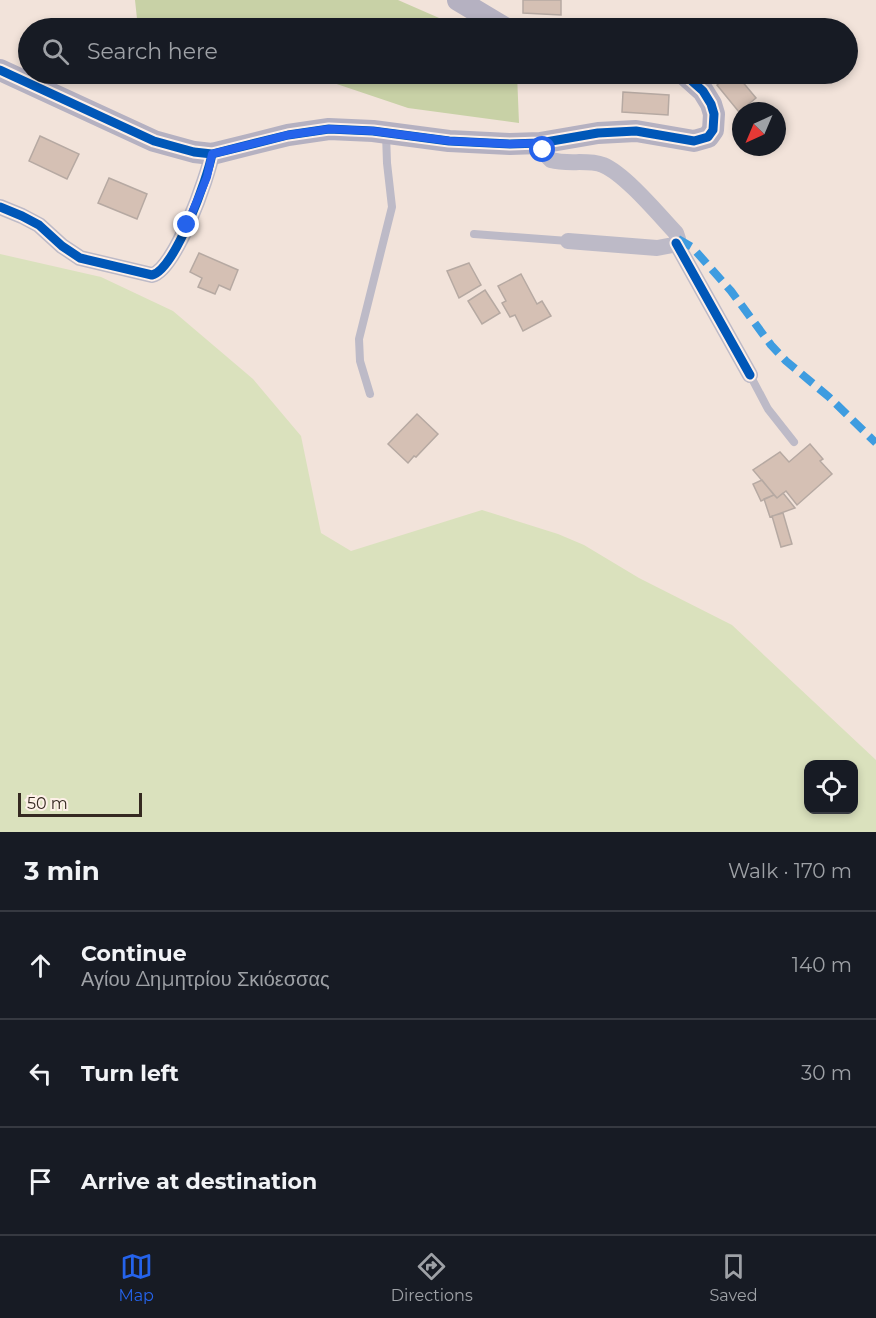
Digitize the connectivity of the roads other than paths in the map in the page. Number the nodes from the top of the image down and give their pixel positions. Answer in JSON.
{"nodes":[{"id":1,"x":458,"y":0,"type":"edge"},
{"id":2,"x":488,"y":18,"type":"edge"},
{"id":3,"x":0,"y":70,"type":"edge"},
{"id":4,"x":18,"y":78,"type":"edge"},
{"id":5,"x":30,"y":84,"type":"edge"},
{"id":6,"x":696,"y":84,"type":"edge"},
{"id":7,"x":386,"y":132,"type":"junction"},
{"id":8,"x":540,"y":143,"type":"junction"},
{"id":9,"x":212,"y":154,"type":"junction"},
{"id":10,"x":0,"y":207,"type":"edge"},
{"id":11,"x":474,"y":234,"type":"dead end"},
{"id":12,"x":568,"y":241,"type":"joint"},
{"id":13,"x":676,"y":243,"type":"junction"},
{"id":14,"x":750,"y":375,"type":"joint"},
{"id":15,"x":370,"y":394,"type":"dead end"},
{"id":16,"x":794,"y":442,"type":"dead end"}],
"edges":[{"from":1,"to":2,"type":"street"},
{"from":3,"to":4,"type":"street"},
{"from":5,"to":9,"type":"street"},
{"from":6,"to":8,"type":"street"},
{"from":7,"to":8,"type":"street"},
{"from":7,"to":9,"type":"street"},
{"from":7,"to":15,"type":"lane"},
{"from":8,"to":13,"type":"street"},
{"from":9,"to":10,"type":"street"},
{"from":11,"to":12,"type":"lane"},
{"from":12,"to":13,"type":"street"},
{"from":13,"to":14,"type":"street"},
{"from":14,"to":16,"type":"lane"}]}
